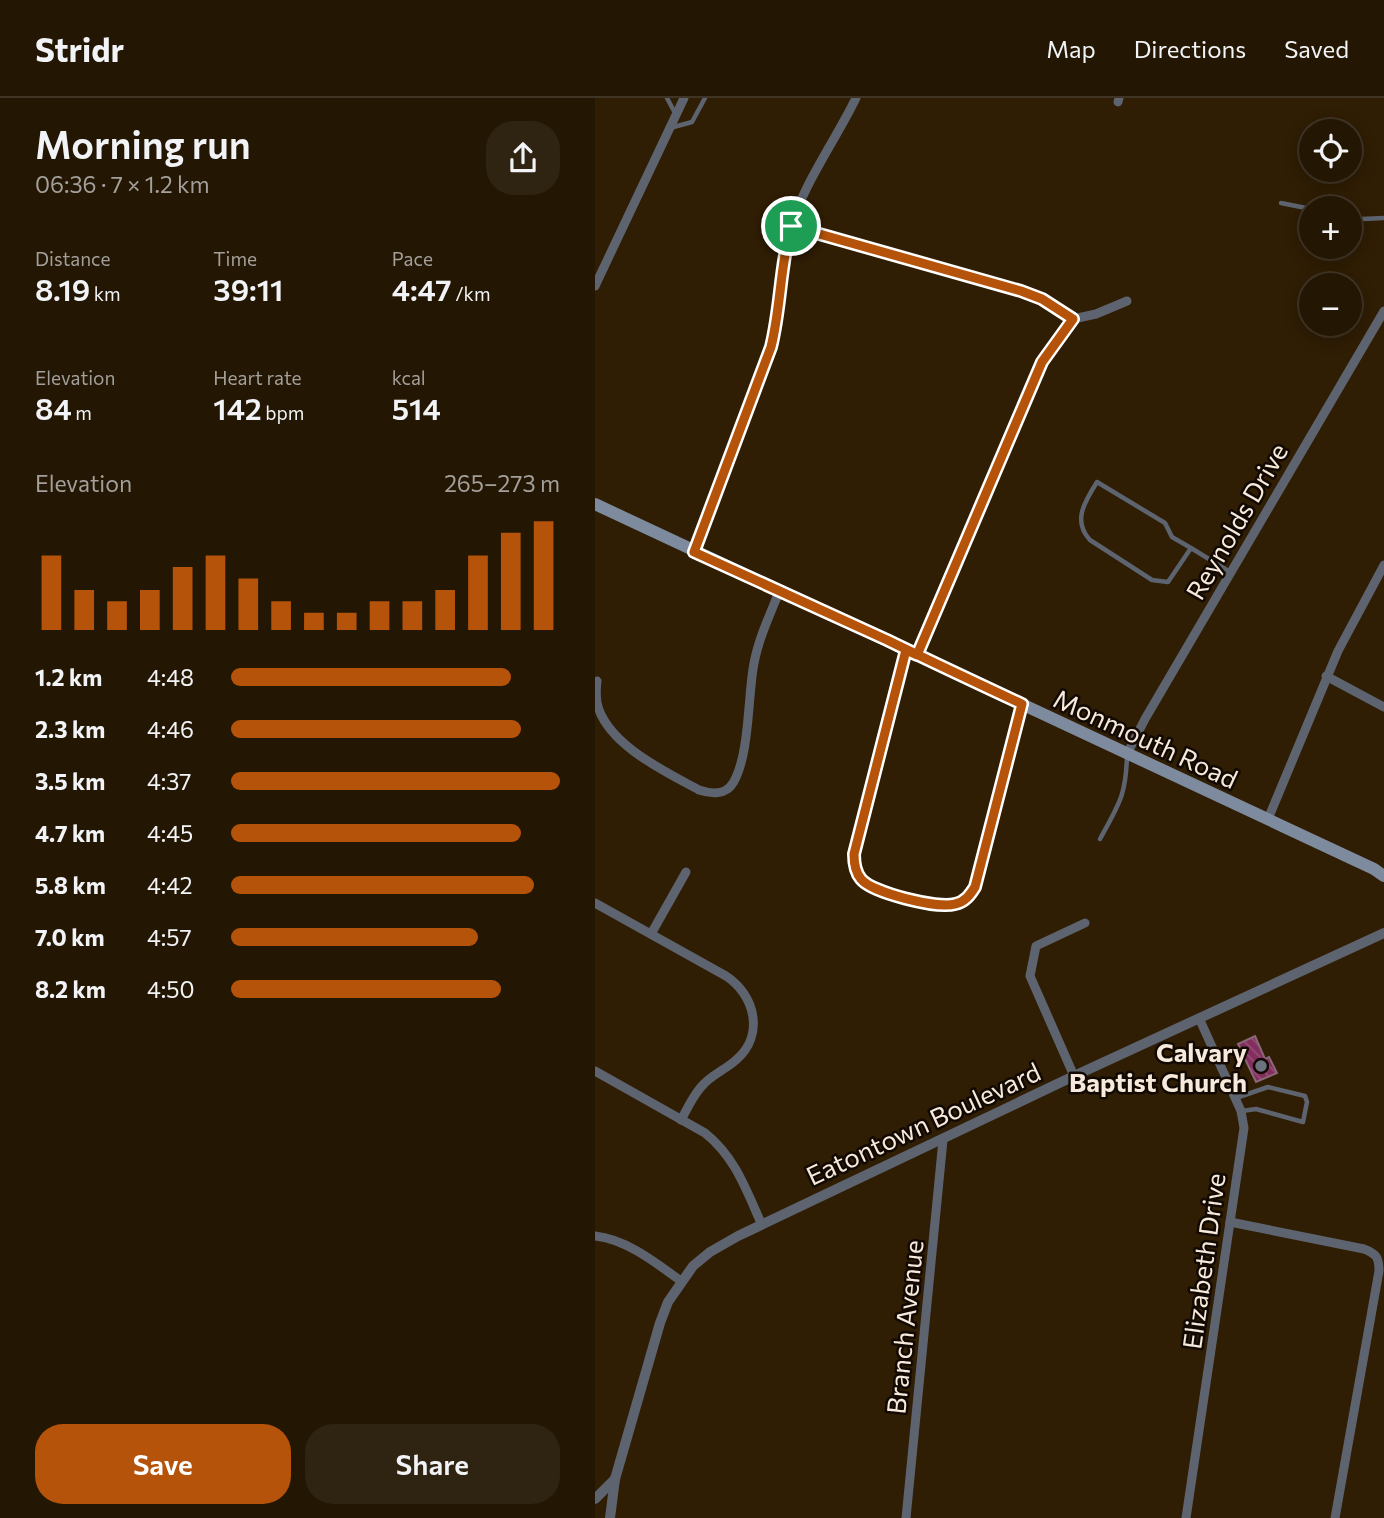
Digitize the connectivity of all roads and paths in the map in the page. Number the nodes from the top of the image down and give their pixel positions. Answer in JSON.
{"nodes":[{"id":1,"x":667,"y":98,"type":"edge"},
{"id":2,"x":684,"y":98,"type":"edge"},
{"id":3,"x":705,"y":98,"type":"edge"},
{"id":4,"x":856,"y":98,"type":"edge"},
{"id":5,"x":676,"y":115,"type":"junction"},
{"id":6,"x":670,"y":128,"type":"junction"},
{"id":7,"x":1281,"y":203,"type":"dead end"},
{"id":8,"x":1299,"y":207,"type":"edge"},
{"id":9,"x":1384,"y":218,"type":"edge"},
{"id":10,"x":1362,"y":219,"type":"edge"},
{"id":11,"x":791,"y":226,"type":"junction"},
{"id":12,"x":595,"y":286,"type":"edge"},
{"id":13,"x":1127,"y":300,"type":"dead end"},
{"id":14,"x":1384,"y":310,"type":"edge"},
{"id":15,"x":1073,"y":319,"type":"junction"},
{"id":16,"x":595,"y":504,"type":"edge"},
{"id":17,"x":1191,"y":548,"type":"junction"},
{"id":18,"x":694,"y":552,"type":"junction"},
{"id":19,"x":1384,"y":565,"type":"edge"},
{"id":20,"x":1231,"y":572,"type":"junction"},
{"id":21,"x":779,"y":592,"type":"junction"},
{"id":22,"x":912,"y":652,"type":"junction"},
{"id":23,"x":1326,"y":676,"type":"junction"},
{"id":24,"x":597,"y":681,"type":"edge"},
{"id":25,"x":1022,"y":704,"type":"junction"},
{"id":26,"x":1384,"y":706,"type":"edge"},
{"id":27,"x":1127,"y":754,"type":"junction"},
{"id":28,"x":1268,"y":819,"type":"junction"},
{"id":29,"x":1100,"y":839,"type":"dead end"},
{"id":30,"x":686,"y":872,"type":"dead end"},
{"id":31,"x":1381,"y":872,"type":"edge"},
{"id":32,"x":595,"y":903,"type":"edge"},
{"id":33,"x":1085,"y":923,"type":"dead end"},
{"id":34,"x":1384,"y":933,"type":"edge"},
{"id":35,"x":651,"y":934,"type":"junction"},
{"id":36,"x":1199,"y":1018,"type":"junction"},
{"id":37,"x":595,"y":1071,"type":"edge"},
{"id":38,"x":1074,"y":1076,"type":"junction"},
{"id":39,"x":1236,"y":1098,"type":"junction"},
{"id":40,"x":1241,"y":1111,"type":"junction"},
{"id":41,"x":681,"y":1120,"type":"junction"},
{"id":42,"x":943,"y":1140,"type":"junction"},
{"id":43,"x":1230,"y":1222,"type":"junction"},
{"id":44,"x":762,"y":1224,"type":"junction"},
{"id":45,"x":595,"y":1236,"type":"edge"},
{"id":46,"x":681,"y":1281,"type":"junction"},
{"id":47,"x":615,"y":1479,"type":"junction"},
{"id":48,"x":595,"y":1499,"type":"edge"},
{"id":49,"x":610,"y":1518,"type":"edge"},
{"id":50,"x":906,"y":1518,"type":"edge"},
{"id":51,"x":1186,"y":1518,"type":"edge"},
{"id":52,"x":1335,"y":1518,"type":"edge"}],
"edges":[{"from":1,"to":5,"type":"lane"},
{"from":2,"to":5,"type":"street"},
{"from":3,"to":6,"type":"lane"},
{"from":4,"to":11,"type":"street"},
{"from":5,"to":6,"type":"street"},
{"from":6,"to":12,"type":"street"},
{"from":7,"to":8,"type":"lane"},
{"from":9,"to":10,"type":"lane"},
{"from":11,"to":15,"type":"street"},
{"from":11,"to":18,"type":"street"},
{"from":13,"to":15,"type":"street"},
{"from":14,"to":20,"type":"street","name":"Reynolds Drive"},
{"from":15,"to":22,"type":"street"},
{"from":16,"to":18,"type":"main road","name":"Monmouth Road"},
{"from":17,"to":17,"type":"lane"},
{"from":17,"to":20,"type":"lane"},
{"from":18,"to":21,"type":"main road","name":"Monmouth Road"},
{"from":19,"to":23,"type":"street"},
{"from":20,"to":27,"type":"street","name":"Reynolds Drive"},
{"from":21,"to":22,"type":"main road","name":"Monmouth Road"},
{"from":21,"to":24,"type":"street"},
{"from":22,"to":25,"type":"main road","name":"Monmouth Road"},
{"from":22,"to":25,"type":"street"},
{"from":23,"to":26,"type":"street"},
{"from":23,"to":28,"type":"street"},
{"from":25,"to":27,"type":"main road","name":"Monmouth Road"},
{"from":27,"to":28,"type":"main road","name":"Monmouth Road"},
{"from":27,"to":29,"type":"lane"},
{"from":28,"to":31,"type":"main road","name":"Monmouth Road"},
{"from":30,"to":35,"type":"street"},
{"from":32,"to":35,"type":"street"},
{"from":33,"to":38,"type":"street"},
{"from":34,"to":36,"type":"street","name":"Eatontown Boulevard"},
{"from":35,"to":41,"type":"street"},
{"from":36,"to":38,"type":"street","name":"Eatontown Boulevard"},
{"from":36,"to":39,"type":"street","name":"Elizabeth Drive"},
{"from":37,"to":41,"type":"street"},
{"from":38,"to":42,"type":"street","name":"Eatontown Boulevard"},
{"from":39,"to":40,"type":"street","name":"Elizabeth Drive"},
{"from":39,"to":40,"type":"lane"},
{"from":40,"to":43,"type":"street","name":"Elizabeth Drive"},
{"from":41,"to":44,"type":"street"},
{"from":42,"to":44,"type":"street","name":"Eatontown Boulevard"},
{"from":42,"to":50,"type":"street","name":"Branch Avenue"},
{"from":43,"to":51,"type":"street","name":"Elizabeth Drive"},
{"from":43,"to":52,"type":"street"},
{"from":44,"to":46,"type":"street","name":"Eatontown Boulevard"},
{"from":45,"to":46,"type":"street"},
{"from":46,"to":47,"type":"street","name":"Eatontown Boulevard"},
{"from":47,"to":48,"type":"street"},
{"from":47,"to":49,"type":"street","name":"Eatontown Boulevard"}]}
